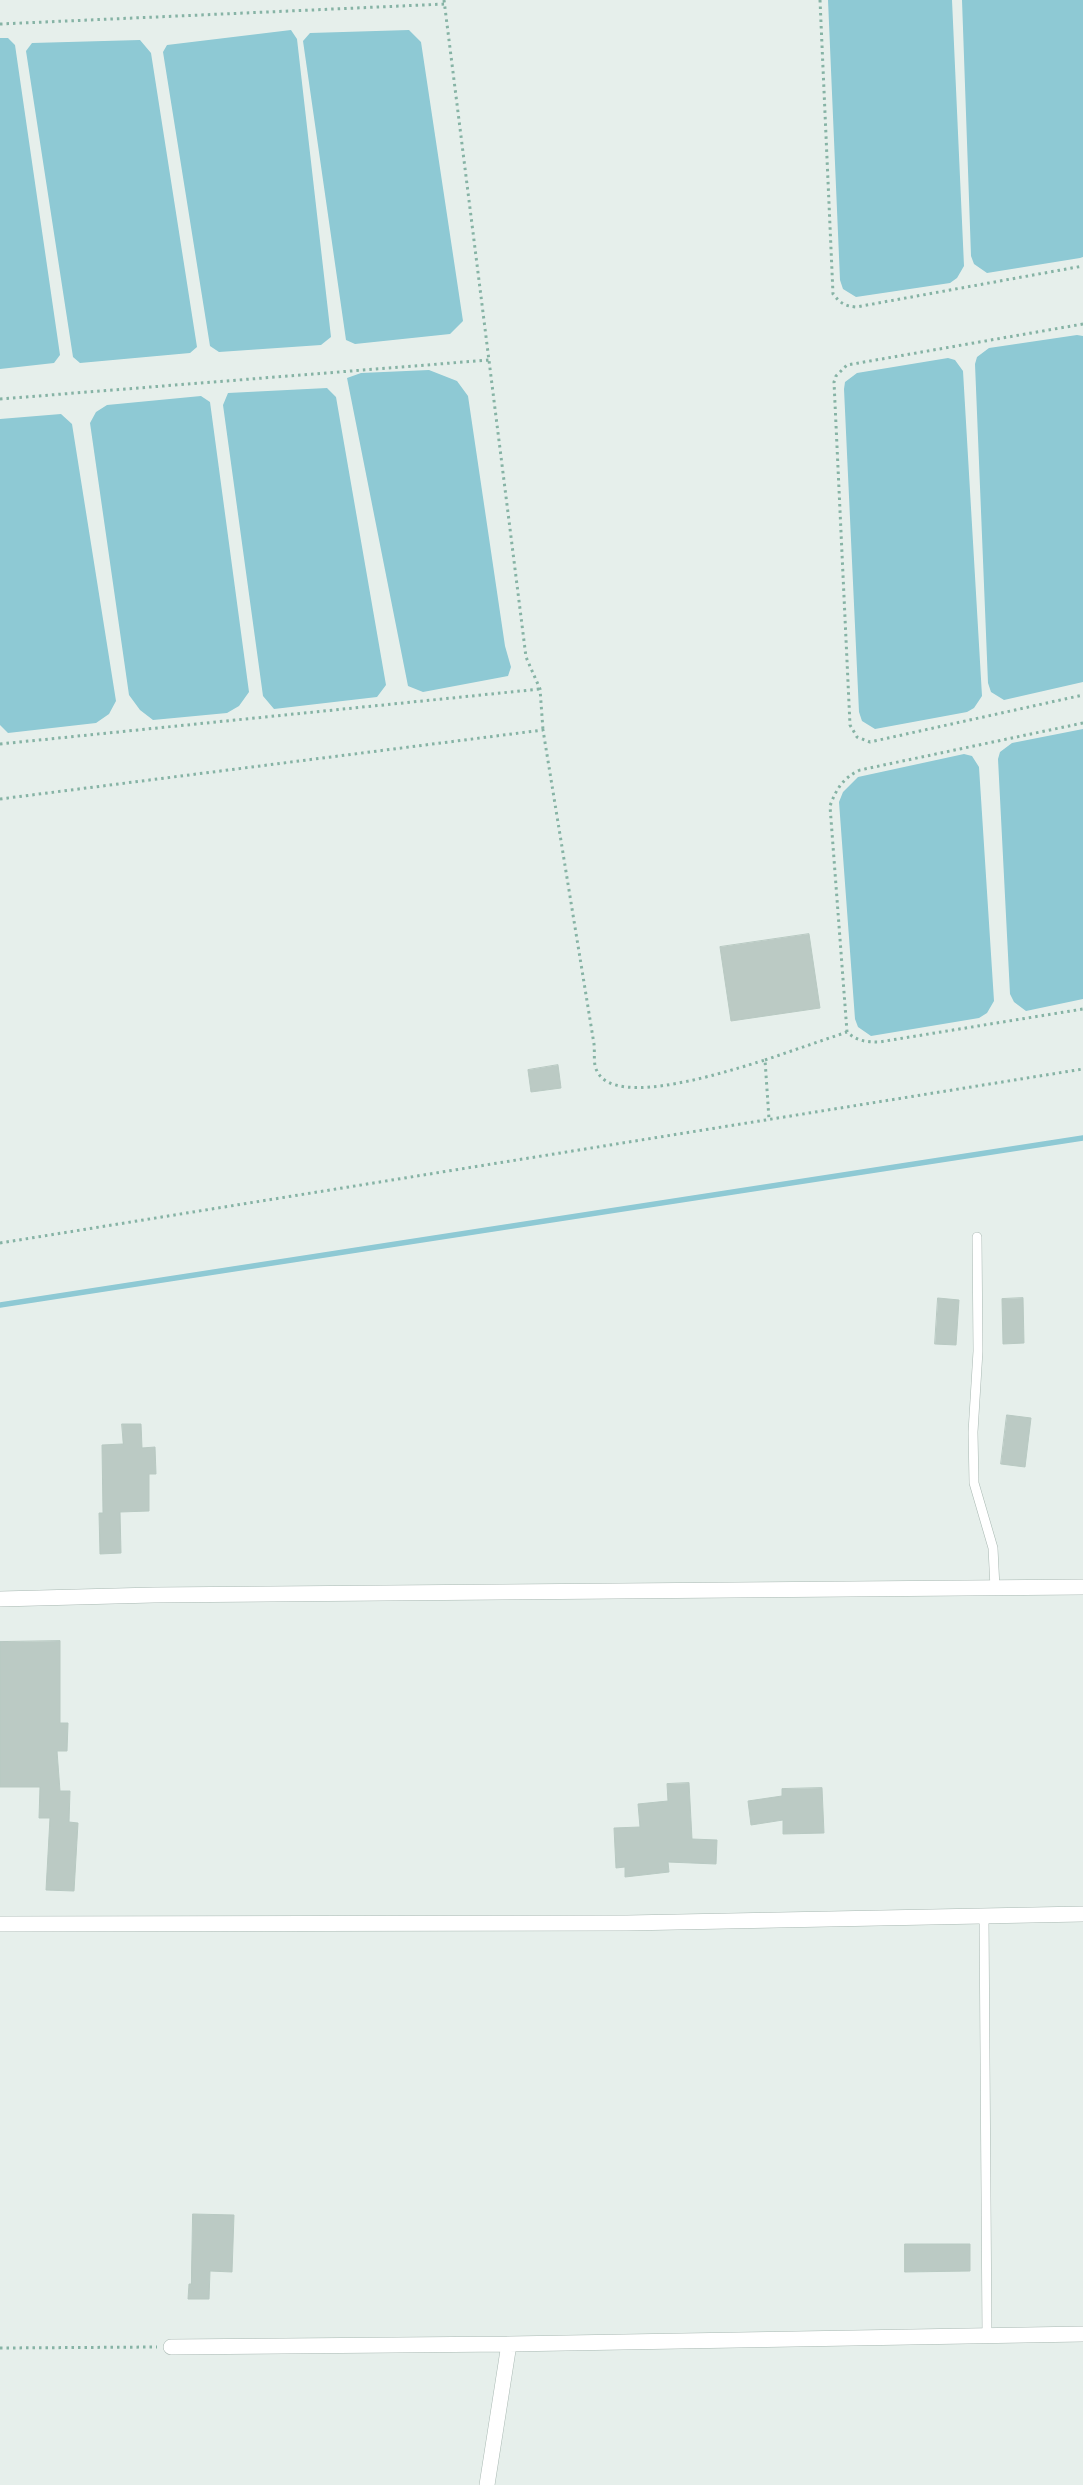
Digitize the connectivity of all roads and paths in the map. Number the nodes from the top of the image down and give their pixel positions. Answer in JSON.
{"nodes":[{"id":1,"x":820,"y":0,"type":"edge"},
{"id":2,"x":444,"y":2,"type":"edge"},
{"id":3,"x":0,"y":24,"type":"edge"},
{"id":4,"x":1083,"y":266,"type":"edge"},
{"id":5,"x":1083,"y":324,"type":"edge"},
{"id":6,"x":489,"y":360,"type":"junction"},
{"id":7,"x":0,"y":399,"type":"edge"},
{"id":8,"x":540,"y":689,"type":"junction"},
{"id":9,"x":1083,"y":695,"type":"edge"},
{"id":10,"x":1083,"y":722,"type":"edge"},
{"id":11,"x":543,"y":730,"type":"junction"},
{"id":12,"x":0,"y":744,"type":"edge"},
{"id":13,"x":0,"y":799,"type":"edge"},
{"id":14,"x":1083,"y":1009,"type":"edge"},
{"id":15,"x":847,"y":1032,"type":"junction"},
{"id":16,"x":765,"y":1060,"type":"junction"},
{"id":17,"x":1083,"y":1069,"type":"edge"},
{"id":18,"x":769,"y":1119,"type":"junction"},
{"id":19,"x":977,"y":1237,"type":"dead end"},
{"id":20,"x":0,"y":1243,"type":"edge"},
{"id":21,"x":1083,"y":1587,"type":"edge"},
{"id":22,"x":995,"y":1588,"type":"junction"},
{"id":23,"x":0,"y":1599,"type":"edge"},
{"id":24,"x":1083,"y":1914,"type":"edge"},
{"id":25,"x":984,"y":1916,"type":"junction"},
{"id":26,"x":0,"y":1924,"type":"edge"},
{"id":27,"x":1083,"y":2334,"type":"edge"},
{"id":28,"x":987,"y":2336,"type":"junction"},
{"id":29,"x":509,"y":2344,"type":"junction"},
{"id":30,"x":171,"y":2347,"type":"joint"},
{"id":31,"x":0,"y":2348,"type":"edge"},
{"id":32,"x":487,"y":2485,"type":"edge"}],
"edges":[{"from":1,"to":4,"type":"path"},
{"from":2,"to":3,"type":"path"},
{"from":2,"to":6,"type":"path"},
{"from":5,"to":9,"type":"path"},
{"from":6,"to":7,"type":"path"},
{"from":6,"to":8,"type":"path"},
{"from":8,"to":11,"type":"path"},
{"from":8,"to":12,"type":"path"},
{"from":10,"to":15,"type":"path"},
{"from":11,"to":13,"type":"path"},
{"from":11,"to":16,"type":"path"},
{"from":14,"to":15,"type":"path"},
{"from":15,"to":16,"type":"path"},
{"from":16,"to":18,"type":"path"},
{"from":17,"to":18,"type":"path"},
{"from":18,"to":20,"type":"path"},
{"from":19,"to":22,"type":"lane"},
{"from":21,"to":22,"type":"street"},
{"from":22,"to":23,"type":"street"},
{"from":24,"to":25,"type":"street"},
{"from":25,"to":26,"type":"street"},
{"from":25,"to":28,"type":"lane"},
{"from":27,"to":28,"type":"street"},
{"from":28,"to":29,"type":"street"},
{"from":29,"to":30,"type":"street"},
{"from":29,"to":32,"type":"street"},
{"from":30,"to":31,"type":"path"}]}
